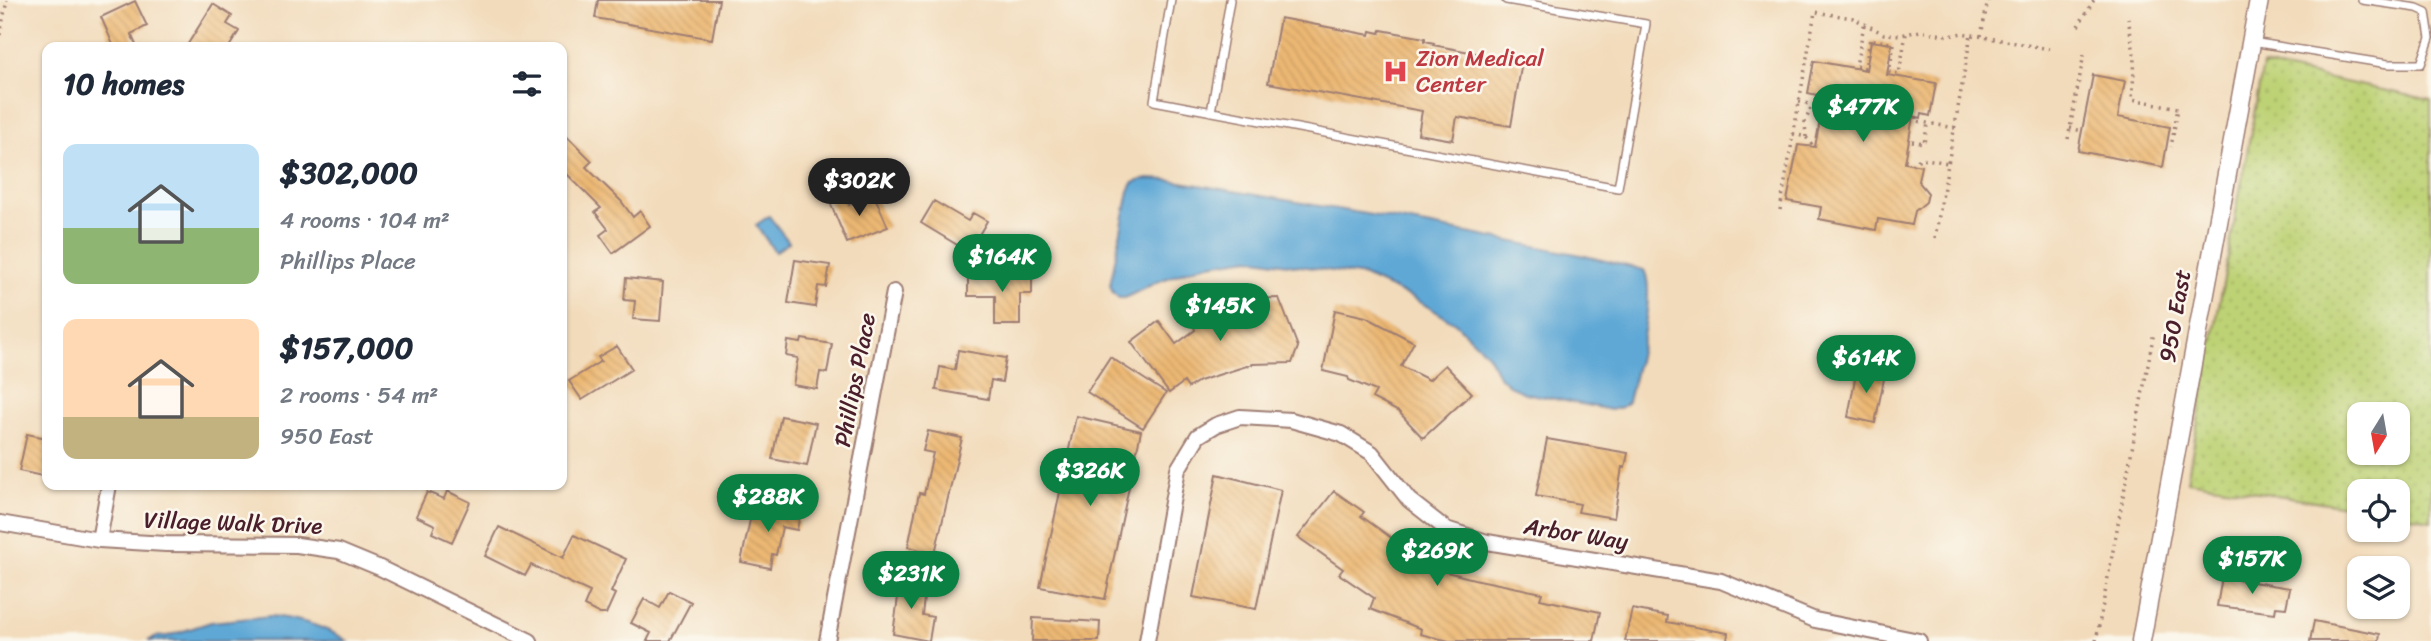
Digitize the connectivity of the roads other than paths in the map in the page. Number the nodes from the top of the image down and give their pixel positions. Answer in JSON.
{"nodes":[{"id":1,"x":1171,"y":0,"type":"edge"},
{"id":2,"x":1230,"y":0,"type":"edge"},
{"id":3,"x":1506,"y":0,"type":"edge"},
{"id":4,"x":2259,"y":0,"type":"edge"},
{"id":5,"x":2362,"y":0,"type":"edge"},
{"id":6,"x":2251,"y":42,"type":"junction"},
{"id":7,"x":1210,"y":112,"type":"junction"},
{"id":8,"x":894,"y":292,"type":"dead end"},
{"id":9,"x":108,"y":490,"type":"edge"},
{"id":10,"x":0,"y":523,"type":"edge"},
{"id":11,"x":100,"y":540,"type":"junction"},
{"id":12,"x":1877,"y":637,"type":"edge"},
{"id":13,"x":530,"y":641,"type":"edge"},
{"id":14,"x":827,"y":641,"type":"edge"},
{"id":15,"x":1146,"y":641,"type":"edge"},
{"id":16,"x":1919,"y":641,"type":"edge"},
{"id":17,"x":2141,"y":641,"type":"edge"}],
"edges":[{"from":1,"to":7,"type":"lane"},
{"from":2,"to":7,"type":"lane"},
{"from":3,"to":7,"type":"lane"},
{"from":4,"to":6,"type":"street","name":"950 East"},
{"from":5,"to":6,"type":"lane"},
{"from":6,"to":17,"type":"street","name":"950 East"},
{"from":8,"to":14,"type":"street","name":"Phillips Place"},
{"from":9,"to":11,"type":"street"},
{"from":10,"to":11,"type":"street","name":"Village Walk Drive"},
{"from":11,"to":13,"type":"street","name":"Village Walk Drive"},
{"from":12,"to":15,"type":"street","name":"Arbor Way"},
{"from":12,"to":16,"type":"street","name":"Arbor Way"}]}
